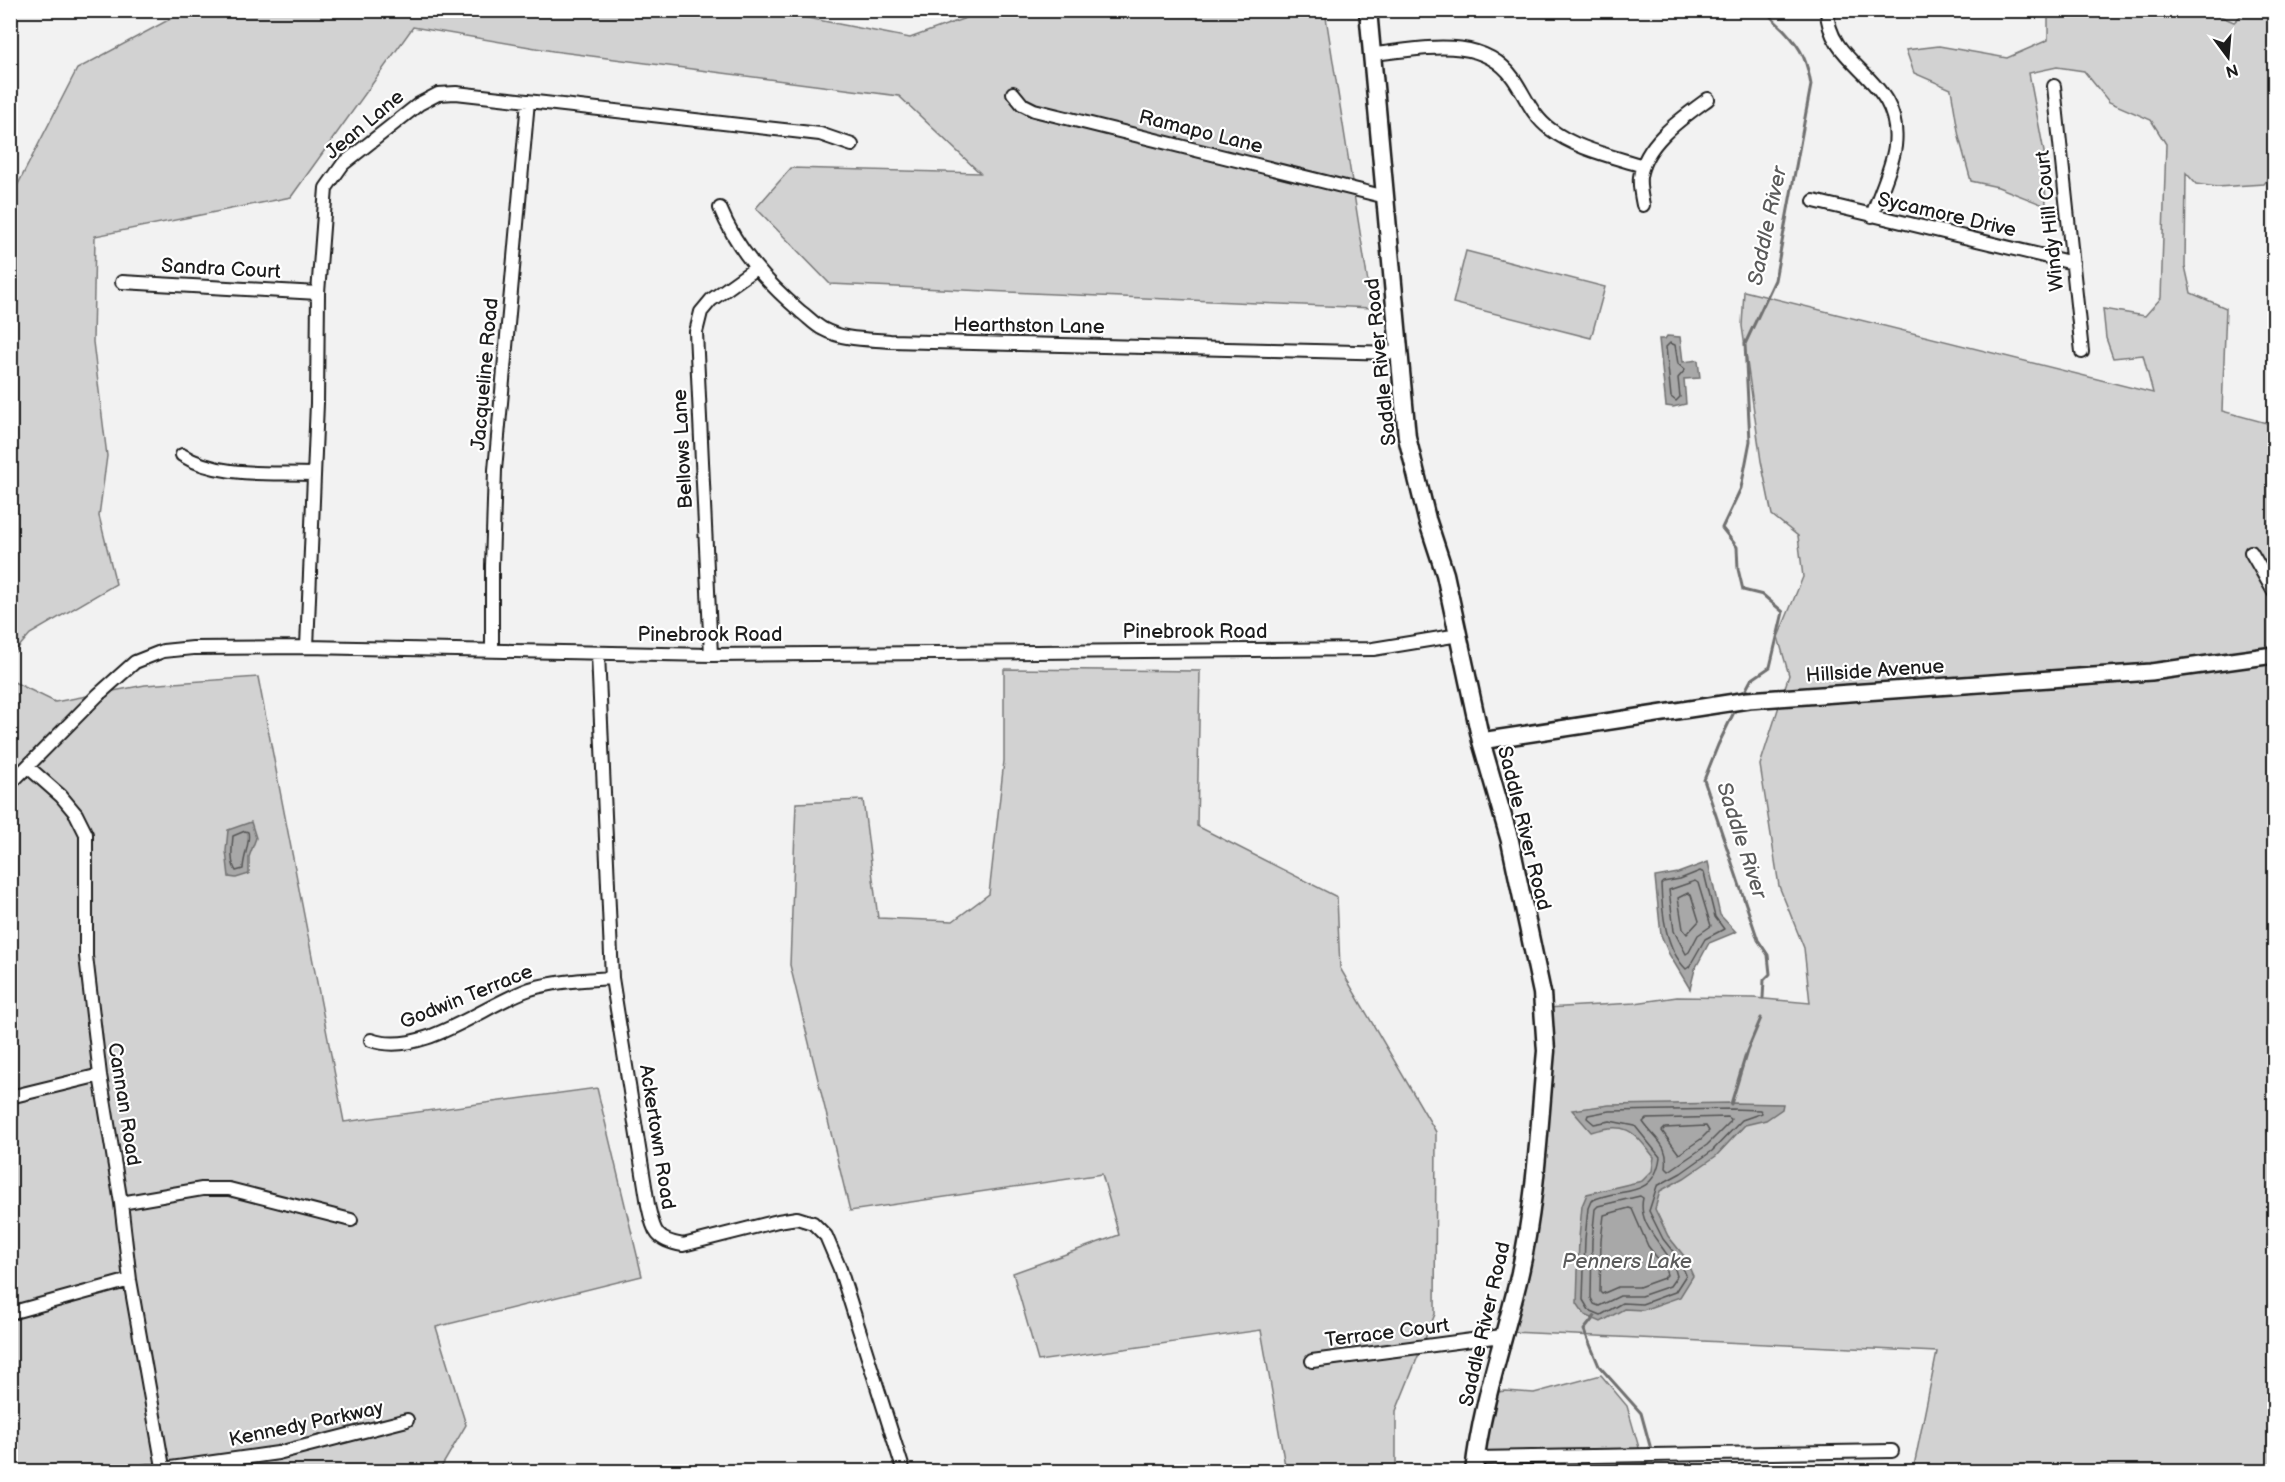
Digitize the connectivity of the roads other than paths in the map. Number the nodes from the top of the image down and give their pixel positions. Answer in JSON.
{"nodes":[{"id":1,"x":1368,"y":10,"type":"edge"},
{"id":2,"x":1827,"y":10,"type":"edge"},
{"id":3,"x":1372,"y":54,"type":"junction"},
{"id":4,"x":2054,"y":86,"type":"dead end"},
{"id":5,"x":1013,"y":93,"type":"dead end"},
{"id":6,"x":1708,"y":99,"type":"dead end"},
{"id":7,"x":528,"y":101,"type":"junction"},
{"id":8,"x":852,"y":145,"type":"dead end"},
{"id":9,"x":1643,"y":166,"type":"junction"},
{"id":10,"x":1386,"y":196,"type":"junction"},
{"id":11,"x":1814,"y":201,"type":"dead end"},
{"id":12,"x":1643,"y":205,"type":"dead end"},
{"id":13,"x":720,"y":208,"type":"dead end"},
{"id":14,"x":1872,"y":216,"type":"junction"},
{"id":15,"x":2073,"y":263,"type":"junction"},
{"id":16,"x":756,"y":268,"type":"junction"},
{"id":17,"x":122,"y":282,"type":"dead end"},
{"id":18,"x":318,"y":292,"type":"junction"},
{"id":19,"x":2082,"y":352,"type":"dead end"},
{"id":20,"x":1398,"y":353,"type":"junction"},
{"id":21,"x":182,"y":455,"type":"dead end"},
{"id":22,"x":313,"y":474,"type":"junction"},
{"id":23,"x":2252,"y":552,"type":"dead end"},
{"id":24,"x":2274,"y":592,"type":"edge"},
{"id":25,"x":1459,"y":635,"type":"junction"},
{"id":26,"x":307,"y":647,"type":"junction"},
{"id":27,"x":492,"y":651,"type":"junction"},
{"id":28,"x":598,"y":653,"type":"junction"},
{"id":29,"x":711,"y":655,"type":"junction"},
{"id":30,"x":2274,"y":655,"type":"edge"},
{"id":31,"x":1481,"y":741,"type":"junction"},
{"id":32,"x":28,"y":767,"type":"junction"},
{"id":33,"x":10,"y":784,"type":"edge"},
{"id":34,"x":612,"y":978,"type":"junction"},
{"id":35,"x":371,"y":1040,"type":"dead end"},
{"id":36,"x":100,"y":1075,"type":"junction"},
{"id":37,"x":10,"y":1097,"type":"edge"},
{"id":38,"x":121,"y":1203,"type":"junction"},
{"id":39,"x":351,"y":1220,"type":"dead end"},
{"id":40,"x":130,"y":1280,"type":"junction"},
{"id":41,"x":10,"y":1313,"type":"edge"},
{"id":42,"x":1502,"y":1336,"type":"junction"},
{"id":43,"x":1312,"y":1361,"type":"dead end"},
{"id":44,"x":407,"y":1420,"type":"dead end"},
{"id":45,"x":1892,"y":1451,"type":"dead end"},
{"id":46,"x":1475,"y":1465,"type":"edge"},
{"id":47,"x":163,"y":1467,"type":"junction"},
{"id":48,"x":142,"y":1472,"type":"edge"},
{"id":49,"x":904,"y":1472,"type":"edge"}],
"edges":[{"from":1,"to":3,"type":"main road","name":"Saddle River Road"},
{"from":2,"to":14,"type":"street"},
{"from":3,"to":9,"type":"street"},
{"from":3,"to":10,"type":"main road","name":"Saddle River Road"},
{"from":4,"to":15,"type":"street","name":"Windy Hill Court"},
{"from":5,"to":10,"type":"street","name":"Ramapo Lane"},
{"from":6,"to":9,"type":"street"},
{"from":7,"to":8,"type":"street","name":"Jean Lane"},
{"from":7,"to":18,"type":"street","name":"Jean Lane"},
{"from":7,"to":27,"type":"street","name":"Jacqueline Road"},
{"from":9,"to":12,"type":"street"},
{"from":10,"to":20,"type":"main road","name":"Saddle River Road"},
{"from":11,"to":14,"type":"street","name":"Sycamore Drive"},
{"from":13,"to":16,"type":"street","name":"Hearthston Lane"},
{"from":14,"to":15,"type":"street","name":"Sycamore Drive"},
{"from":15,"to":19,"type":"street","name":"Windy Hill Court"},
{"from":16,"to":20,"type":"street","name":"Hearthston Lane"},
{"from":16,"to":29,"type":"street","name":"Bellows Lane"},
{"from":17,"to":18,"type":"street","name":"Sandra Court"},
{"from":18,"to":22,"type":"street","name":"Jean Lane"},
{"from":20,"to":25,"type":"main road","name":"Saddle River Road"},
{"from":21,"to":22,"type":"street"},
{"from":22,"to":26,"type":"street","name":"Jean Lane"},
{"from":23,"to":24,"type":"street"},
{"from":25,"to":29,"type":"street","name":"Pinebrook Road"},
{"from":25,"to":31,"type":"main road","name":"Saddle River Road"},
{"from":26,"to":27,"type":"street","name":"Pinebrook Road"},
{"from":26,"to":32,"type":"street","name":"Pinebrook Road"},
{"from":27,"to":28,"type":"street","name":"Pinebrook Road"},
{"from":28,"to":29,"type":"street","name":"Pinebrook Road"},
{"from":28,"to":34,"type":"street","name":"Ackertown Road"},
{"from":30,"to":31,"type":"street","name":"Hillside Avenue"},
{"from":31,"to":42,"type":"main road","name":"Saddle River Road"},
{"from":32,"to":33,"type":"street","name":"Pinebrook Road"},
{"from":32,"to":36,"type":"street","name":"Cannan Road"},
{"from":34,"to":35,"type":"street","name":"Godwin Terrace"},
{"from":34,"to":49,"type":"street","name":"Ackertown Road"},
{"from":36,"to":37,"type":"street"},
{"from":36,"to":38,"type":"street","name":"Cannan Road"},
{"from":38,"to":39,"type":"street"},
{"from":38,"to":40,"type":"street","name":"Cannan Road"},
{"from":40,"to":41,"type":"street"},
{"from":40,"to":47,"type":"street","name":"Cannan Road"},
{"from":42,"to":43,"type":"street","name":"Terrace Court"},
{"from":42,"to":46,"type":"main road","name":"Saddle River Road"},
{"from":44,"to":47,"type":"street","name":"Kennedy Parkway"},
{"from":45,"to":46,"type":"street"},
{"from":47,"to":48,"type":"street","name":"Kennedy Parkway"}]}
